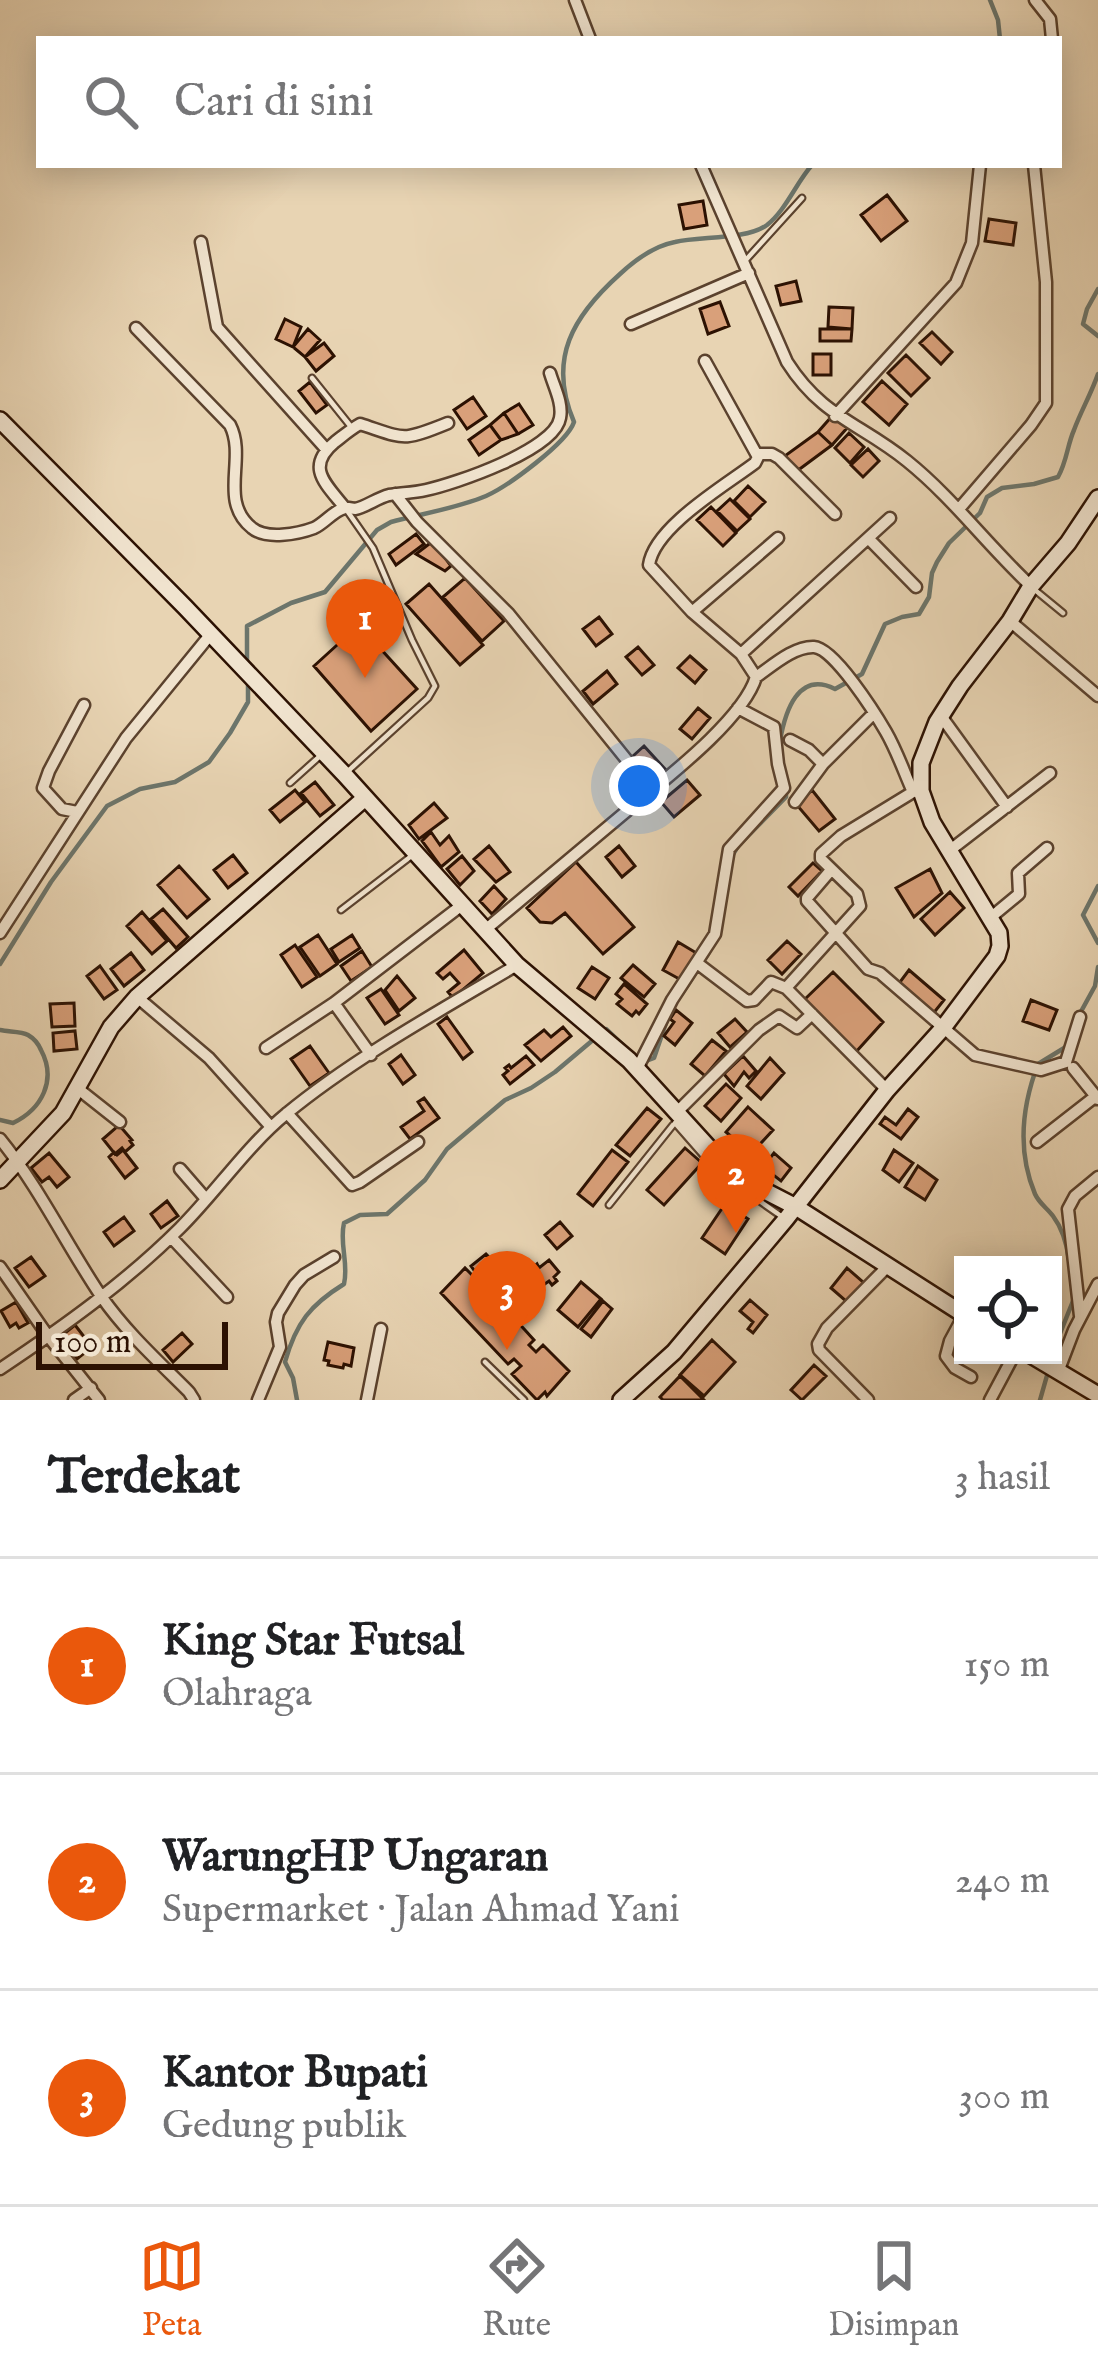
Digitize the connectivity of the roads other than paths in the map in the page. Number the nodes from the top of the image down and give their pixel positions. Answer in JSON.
{"nodes":[{"id":1,"x":575,"y":0,"type":"edge"},
{"id":2,"x":1035,"y":0,"type":"edge"},
{"id":3,"x":589,"y":36,"type":"edge"},
{"id":4,"x":1052,"y":36,"type":"edge"},
{"id":5,"x":702,"y":168,"type":"edge"},
{"id":6,"x":980,"y":168,"type":"edge"},
{"id":7,"x":1034,"y":168,"type":"edge"},
{"id":8,"x":802,"y":198,"type":"dead end"},
{"id":9,"x":201,"y":242,"type":"dead end"},
{"id":10,"x":746,"y":267,"type":"junction"},
{"id":11,"x":631,"y":323,"type":"dead end"},
{"id":12,"x":136,"y":328,"type":"dead end"},
{"id":13,"x":705,"y":361,"type":"dead end"},
{"id":14,"x":550,"y":373,"type":"dead end"},
{"id":15,"x":312,"y":377,"type":"dead end"},
{"id":16,"x":836,"y":416,"type":"junction"},
{"id":17,"x":0,"y":420,"type":"edge"},
{"id":18,"x":448,"y":423,"type":"dead end"},
{"id":19,"x":352,"y":428,"type":"junction"},
{"id":20,"x":326,"y":449,"type":"junction"},
{"id":21,"x":758,"y":454,"type":"junction"},
{"id":22,"x":394,"y":494,"type":"junction"},
{"id":23,"x":1098,"y":498,"type":"edge"},
{"id":24,"x":345,"y":508,"type":"junction"},
{"id":25,"x":958,"y":509,"type":"junction"},
{"id":26,"x":835,"y":514,"type":"dead end"},
{"id":27,"x":890,"y":518,"type":"dead end"},
{"id":28,"x":778,"y":538,"type":"dead end"},
{"id":29,"x":868,"y":538,"type":"junction"},
{"id":30,"x":1031,"y":586,"type":"junction"},
{"id":31,"x":916,"y":587,"type":"dead end"},
{"id":32,"x":692,"y":612,"type":"junction"},
{"id":33,"x":1063,"y":613,"type":"dead end"},
{"id":34,"x":1010,"y":622,"type":"junction"},
{"id":35,"x":210,"y":635,"type":"junction"},
{"id":36,"x":741,"y":654,"type":"junction"},
{"id":37,"x":756,"y":677,"type":"junction"},
{"id":38,"x":1098,"y":695,"type":"edge"},
{"id":39,"x":84,"y":704,"type":"dead end"},
{"id":40,"x":738,"y":708,"type":"junction"},
{"id":41,"x":874,"y":713,"type":"junction"},
{"id":42,"x":941,"y":716,"type":"junction"},
{"id":43,"x":790,"y":740,"type":"dead end"},
{"id":44,"x":323,"y":752,"type":"junction"},
{"id":45,"x":823,"y":764,"type":"junction"},
{"id":46,"x":1050,"y":773,"type":"dead end"},
{"id":47,"x":344,"y":774,"type":"junction"},
{"id":48,"x":290,"y":783,"type":"dead end"},
{"id":49,"x":651,"y":790,"type":"junction"},
{"id":50,"x":917,"y":792,"type":"junction"},
{"id":51,"x":365,"y":798,"type":"junction"},
{"id":52,"x":795,"y":802,"type":"dead end"},
{"id":53,"x":1006,"y":807,"type":"junction"},
{"id":54,"x":77,"y":812,"type":"junction"},
{"id":55,"x":1047,"y":848,"type":"dead end"},
{"id":56,"x":949,"y":851,"type":"junction"},
{"id":57,"x":414,"y":854,"type":"junction"},
{"id":58,"x":831,"y":870,"type":"junction"},
{"id":59,"x":462,"y":905,"type":"junction"},
{"id":60,"x":341,"y":910,"type":"dead end"},
{"id":61,"x":990,"y":917,"type":"junction"},
{"id":62,"x":485,"y":929,"type":"junction"},
{"id":63,"x":0,"y":932,"type":"edge"},
{"id":64,"x":835,"y":934,"type":"junction"},
{"id":65,"x":517,"y":965,"type":"junction"},
{"id":66,"x":700,"y":965,"type":"junction"},
{"id":67,"x":785,"y":988,"type":"junction"},
{"id":68,"x":137,"y":997,"type":"junction"},
{"id":69,"x":334,"y":1003,"type":"junction"},
{"id":70,"x":812,"y":1014,"type":"junction"},
{"id":71,"x":1079,"y":1017,"type":"dead end"},
{"id":72,"x":944,"y":1028,"type":"junction"},
{"id":73,"x":266,"y":1048,"type":"dead end"},
{"id":74,"x":371,"y":1055,"type":"junction"},
{"id":75,"x":639,"y":1064,"type":"junction"},
{"id":76,"x":1073,"y":1069,"type":"dead end"},
{"id":77,"x":77,"y":1088,"type":"junction"},
{"id":78,"x":887,"y":1090,"type":"junction"},
{"id":79,"x":1097,"y":1097,"type":"edge"},
{"id":80,"x":287,"y":1113,"type":"junction"},
{"id":81,"x":678,"y":1117,"type":"junction"},
{"id":82,"x":120,"y":1122,"type":"dead end"},
{"id":83,"x":271,"y":1127,"type":"junction"},
{"id":84,"x":0,"y":1139,"type":"edge"},
{"id":85,"x":418,"y":1142,"type":"dead end"},
{"id":86,"x":1037,"y":1142,"type":"dead end"},
{"id":87,"x":18,"y":1161,"type":"junction"},
{"id":88,"x":180,"y":1169,"type":"dead end"},
{"id":89,"x":1098,"y":1178,"type":"edge"},
{"id":90,"x":0,"y":1180,"type":"edge"},
{"id":91,"x":206,"y":1199,"type":"junction"},
{"id":92,"x":609,"y":1205,"type":"dead end"},
{"id":93,"x":791,"y":1213,"type":"junction"},
{"id":94,"x":171,"y":1237,"type":"junction"},
{"id":95,"x":334,"y":1257,"type":"dead end"},
{"id":96,"x":886,"y":1267,"type":"junction"},
{"id":97,"x":0,"y":1268,"type":"edge"},
{"id":98,"x":1098,"y":1284,"type":"edge"},
{"id":99,"x":102,"y":1297,"type":"junction"},
{"id":100,"x":226,"y":1297,"type":"dead end"},
{"id":101,"x":954,"y":1310,"type":"edge"},
{"id":102,"x":1081,"y":1316,"type":"junction"},
{"id":103,"x":381,"y":1329,"type":"dead end"},
{"id":104,"x":954,"y":1333,"type":"edge"},
{"id":105,"x":48,"y":1336,"type":"junction"},
{"id":106,"x":485,"y":1361,"type":"dead end"},
{"id":107,"x":1009,"y":1364,"type":"edge"},
{"id":108,"x":1047,"y":1365,"type":"edge"},
{"id":109,"x":0,"y":1369,"type":"edge"},
{"id":110,"x":971,"y":1377,"type":"dead end"},
{"id":111,"x":91,"y":1388,"type":"junction"},
{"id":112,"x":1098,"y":1395,"type":"edge"},
{"id":113,"x":633,"y":1396,"type":"edge"},
{"id":114,"x":74,"y":1400,"type":"edge"},
{"id":115,"x":99,"y":1400,"type":"edge"},
{"id":116,"x":194,"y":1400,"type":"edge"},
{"id":117,"x":258,"y":1400,"type":"edge"},
{"id":118,"x":367,"y":1400,"type":"edge"},
{"id":119,"x":524,"y":1400,"type":"edge"},
{"id":120,"x":868,"y":1400,"type":"edge"},
{"id":121,"x":989,"y":1400,"type":"edge"}],
"edges":[{"from":1,"to":3,"type":"street"},
{"from":2,"to":4,"type":"street"},
{"from":5,"to":10,"type":"street"},
{"from":6,"to":16,"type":"street"},
{"from":7,"to":25,"type":"street"},
{"from":8,"to":10,"type":"lane"},
{"from":9,"to":20,"type":"street"},
{"from":10,"to":11,"type":"street"},
{"from":10,"to":16,"type":"street"},
{"from":12,"to":24,"type":"street"},
{"from":13,"to":21,"type":"street"},
{"from":14,"to":22,"type":"street"},
{"from":15,"to":19,"type":"lane"},
{"from":16,"to":25,"type":"street"},
{"from":17,"to":35,"type":"street"},
{"from":18,"to":19,"type":"street"},
{"from":19,"to":20,"type":"street"},
{"from":20,"to":24,"type":"street"},
{"from":21,"to":26,"type":"street"},
{"from":21,"to":32,"type":"street"},
{"from":22,"to":24,"type":"street"},
{"from":22,"to":49,"type":"street"},
{"from":23,"to":30,"type":"street"},
{"from":24,"to":47,"type":"lane"},
{"from":25,"to":30,"type":"street"},
{"from":27,"to":29,"type":"street"},
{"from":28,"to":32,"type":"street"},
{"from":29,"to":31,"type":"street"},
{"from":29,"to":36,"type":"street"},
{"from":30,"to":33,"type":"lane"},
{"from":30,"to":34,"type":"street"},
{"from":32,"to":36,"type":"street"},
{"from":34,"to":38,"type":"street"},
{"from":34,"to":42,"type":"street"},
{"from":35,"to":44,"type":"street"},
{"from":35,"to":54,"type":"street"},
{"from":36,"to":37,"type":"street"},
{"from":37,"to":40,"type":"street"},
{"from":37,"to":41,"type":"street"},
{"from":39,"to":54,"type":"street"},
{"from":40,"to":49,"type":"street"},
{"from":40,"to":66,"type":"street"},
{"from":41,"to":45,"type":"street"},
{"from":41,"to":50,"type":"street"},
{"from":42,"to":50,"type":"street"},
{"from":42,"to":53,"type":"street"},
{"from":43,"to":45,"type":"street"},
{"from":44,"to":47,"type":"street"},
{"from":44,"to":48,"type":"lane"},
{"from":45,"to":52,"type":"street"},
{"from":46,"to":53,"type":"street"},
{"from":47,"to":51,"type":"street"},
{"from":49,"to":62,"type":"street"},
{"from":50,"to":56,"type":"street"},
{"from":50,"to":58,"type":"street"},
{"from":51,"to":57,"type":"street"},
{"from":51,"to":68,"type":"street"},
{"from":53,"to":56,"type":"street"},
{"from":54,"to":63,"type":"street"},
{"from":55,"to":61,"type":"street"},
{"from":56,"to":61,"type":"street"},
{"from":57,"to":59,"type":"street"},
{"from":57,"to":60,"type":"lane"},
{"from":58,"to":64,"type":"street"},
{"from":58,"to":64,"type":"street"},
{"from":59,"to":62,"type":"street"},
{"from":59,"to":69,"type":"street"},
{"from":61,"to":72,"type":"street"},
{"from":62,"to":65,"type":"street"},
{"from":64,"to":67,"type":"street"},
{"from":64,"to":72,"type":"street"},
{"from":65,"to":74,"type":"street"},
{"from":65,"to":75,"type":"street"},
{"from":66,"to":67,"type":"street"},
{"from":66,"to":75,"type":"street"},
{"from":67,"to":70,"type":"street"},
{"from":68,"to":77,"type":"street"},
{"from":68,"to":83,"type":"street"},
{"from":69,"to":73,"type":"street"},
{"from":69,"to":74,"type":"street"},
{"from":70,"to":78,"type":"street"},
{"from":70,"to":81,"type":"street"},
{"from":71,"to":72,"type":"street"},
{"from":72,"to":78,"type":"street"},
{"from":74,"to":80,"type":"street"},
{"from":75,"to":81,"type":"street"},
{"from":76,"to":79,"type":"street"},
{"from":77,"to":82,"type":"street"},
{"from":77,"to":87,"type":"street"},
{"from":78,"to":93,"type":"street"},
{"from":79,"to":86,"type":"street"},
{"from":80,"to":83,"type":"street"},
{"from":80,"to":85,"type":"street"},
{"from":81,"to":92,"type":"lane"},
{"from":81,"to":93,"type":"street"},
{"from":83,"to":91,"type":"street"},
{"from":84,"to":87,"type":"street"},
{"from":87,"to":90,"type":"street"},
{"from":87,"to":99,"type":"street"},
{"from":88,"to":91,"type":"street"},
{"from":89,"to":102,"type":"street"},
{"from":91,"to":94,"type":"street"},
{"from":93,"to":96,"type":"street"},
{"from":93,"to":113,"type":"street"},
{"from":94,"to":99,"type":"street"},
{"from":94,"to":100,"type":"street"},
{"from":95,"to":117,"type":"street"},
{"from":96,"to":101,"type":"street"},
{"from":96,"to":120,"type":"street"},
{"from":97,"to":105,"type":"street"},
{"from":98,"to":102,"type":"street"},
{"from":99,"to":105,"type":"street"},
{"from":99,"to":116,"type":"street"},
{"from":102,"to":108,"type":"street"},
{"from":103,"to":118,"type":"street"},
{"from":104,"to":110,"type":"street"},
{"from":105,"to":109,"type":"street"},
{"from":105,"to":111,"type":"street"},
{"from":106,"to":119,"type":"lane"},
{"from":107,"to":121,"type":"street"},
{"from":108,"to":112,"type":"street"},
{"from":111,"to":114,"type":"street"},
{"from":111,"to":115,"type":"street"}]}
